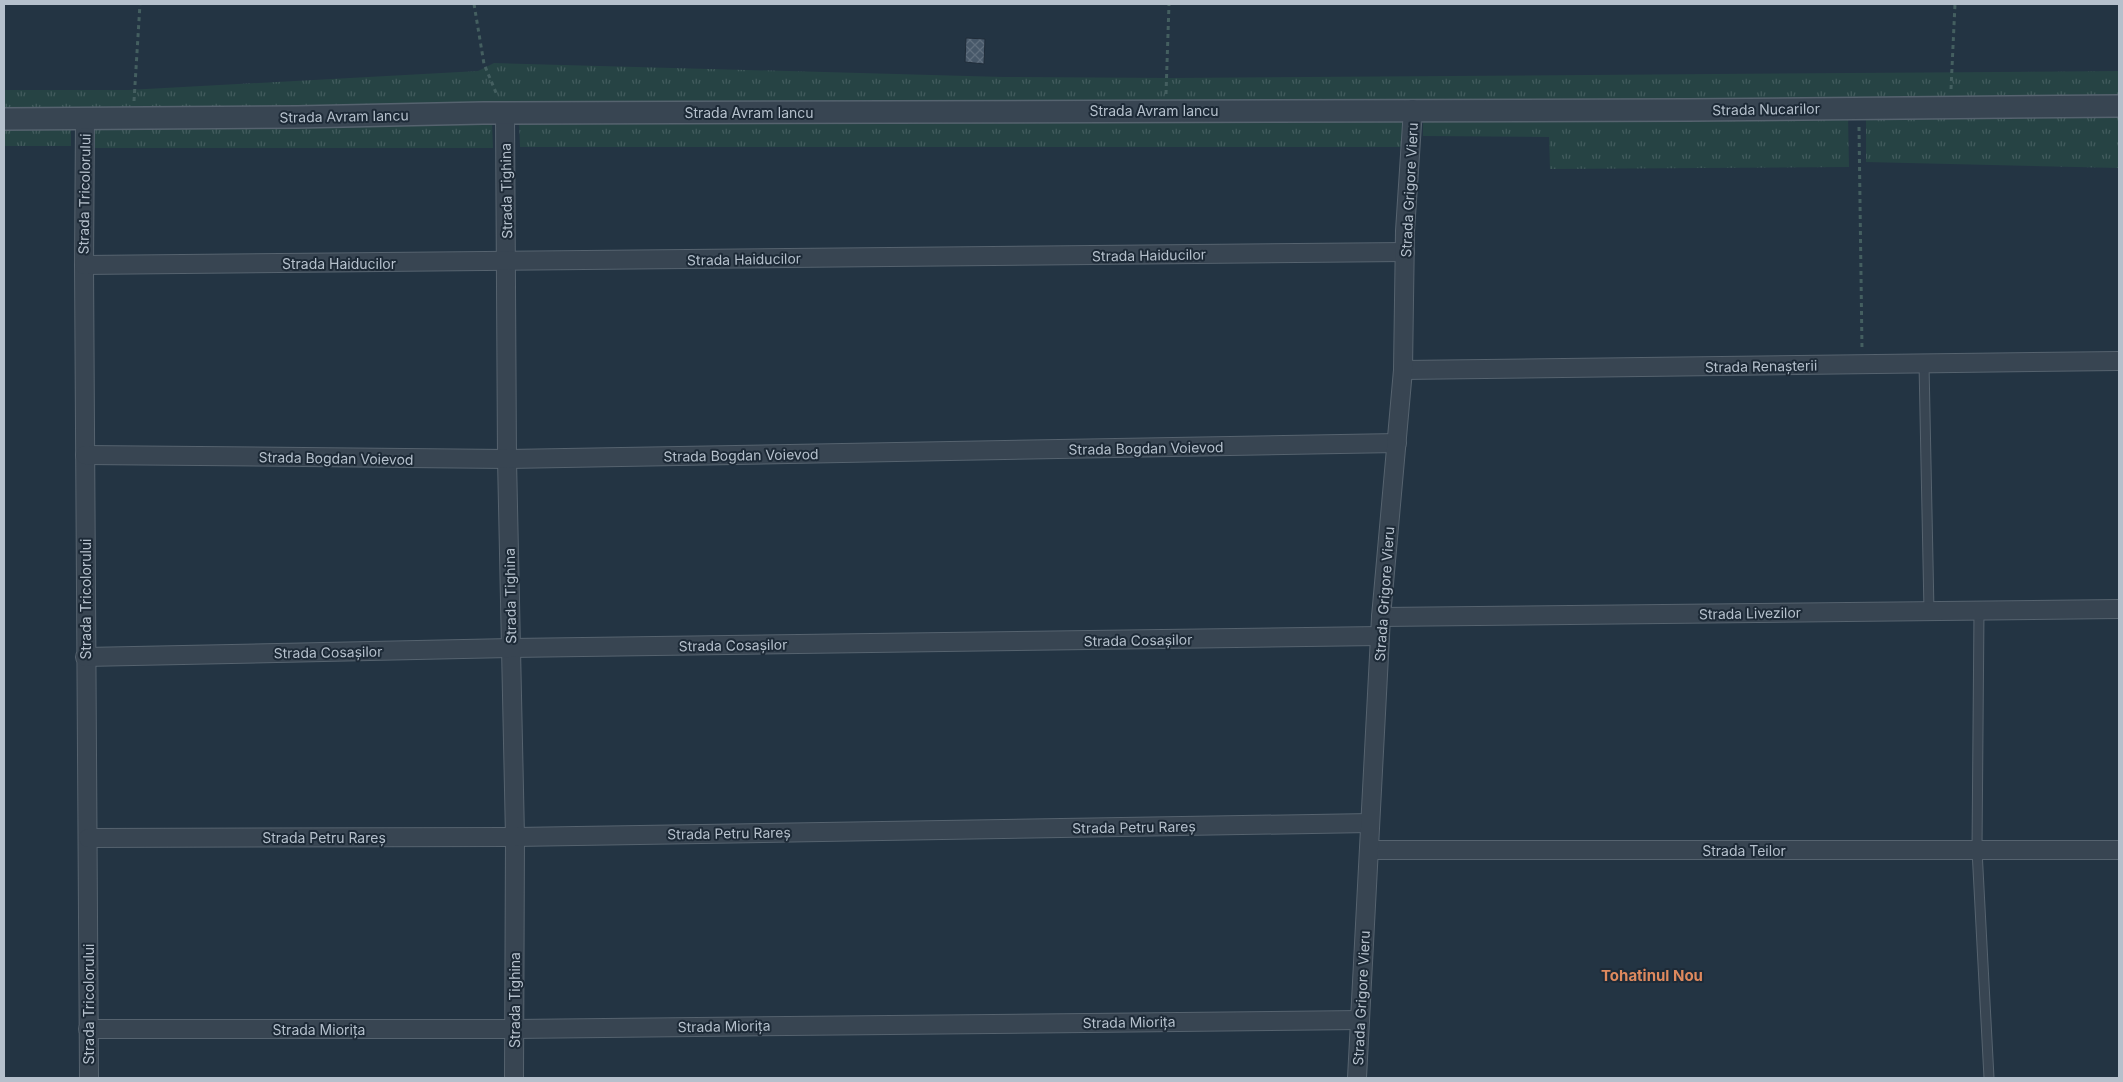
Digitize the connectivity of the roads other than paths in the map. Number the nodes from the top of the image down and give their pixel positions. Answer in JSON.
{"nodes":[{"id":1,"x":2119,"y":106,"type":"edge"},
{"id":2,"x":1413,"y":109,"type":"junction"},
{"id":3,"x":505,"y":113,"type":"junction"},
{"id":4,"x":4,"y":119,"type":"edge"},
{"id":5,"x":85,"y":119,"type":"junction"},
{"id":6,"x":1405,"y":252,"type":"junction"},
{"id":7,"x":507,"y":262,"type":"junction"},
{"id":8,"x":84,"y":265,"type":"junction"},
{"id":9,"x":2119,"y":361,"type":"edge"},
{"id":10,"x":1924,"y":364,"type":"junction"},
{"id":11,"x":1403,"y":370,"type":"junction"},
{"id":12,"x":1397,"y":444,"type":"junction"},
{"id":13,"x":85,"y":455,"type":"junction"},
{"id":14,"x":507,"y":459,"type":"junction"},
{"id":15,"x":2119,"y":609,"type":"edge"},
{"id":16,"x":1929,"y":611,"type":"junction"},
{"id":17,"x":1979,"y":611,"type":"junction"},
{"id":18,"x":1381,"y":617,"type":"junction"},
{"id":19,"x":1380,"y":636,"type":"junction"},
{"id":20,"x":511,"y":648,"type":"junction"},
{"id":21,"x":86,"y":657,"type":"junction"},
{"id":22,"x":1370,"y":823,"type":"junction"},
{"id":23,"x":515,"y":837,"type":"junction"},
{"id":24,"x":88,"y":838,"type":"junction"},
{"id":25,"x":1369,"y":850,"type":"junction"},
{"id":26,"x":1977,"y":850,"type":"junction"},
{"id":27,"x":2119,"y":850,"type":"edge"},
{"id":28,"x":1360,"y":1020,"type":"junction"},
{"id":29,"x":88,"y":1029,"type":"junction"},
{"id":30,"x":514,"y":1029,"type":"junction"},
{"id":31,"x":88,"y":1078,"type":"edge"},
{"id":32,"x":514,"y":1078,"type":"edge"},
{"id":33,"x":1357,"y":1078,"type":"edge"},
{"id":34,"x":1988,"y":1078,"type":"edge"}],
"edges":[{"from":1,"to":2,"type":"street","name":"Strada Nucarilor"},
{"from":2,"to":3,"type":"street","name":"Strada Avram Iancu"},
{"from":2,"to":6,"type":"street","name":"Strada Grigore Vieru"},
{"from":3,"to":5,"type":"street","name":"Strada Avram Iancu"},
{"from":3,"to":7,"type":"street","name":"Strada Tighina"},
{"from":4,"to":5,"type":"street","name":"Strada Avram Iancu"},
{"from":5,"to":8,"type":"street","name":"Strada Tricolorului"},
{"from":6,"to":7,"type":"street","name":"Strada Haiducilor"},
{"from":6,"to":11,"type":"street","name":"Strada Grigore Vieru"},
{"from":7,"to":8,"type":"street","name":"Strada Haiducilor"},
{"from":7,"to":14,"type":"street","name":"Strada Tighina"},
{"from":8,"to":13,"type":"street","name":"Strada Tricolorului"},
{"from":9,"to":10,"type":"street","name":"Strada Renașterii"},
{"from":10,"to":11,"type":"street","name":"Strada Renașterii"},
{"from":10,"to":16,"type":"lane"},
{"from":11,"to":12,"type":"street","name":"Strada Grigore Vieru"},
{"from":12,"to":14,"type":"street","name":"Strada Bogdan Voievod"},
{"from":12,"to":18,"type":"street","name":"Strada Grigore Vieru"},
{"from":13,"to":14,"type":"street","name":"Strada Bogdan Voievod"},
{"from":13,"to":21,"type":"street","name":"Strada Tricolorului"},
{"from":14,"to":20,"type":"street","name":"Strada Tighina"},
{"from":15,"to":17,"type":"street","name":"Strada Livezilor"},
{"from":16,"to":17,"type":"street","name":"Strada Livezilor"},
{"from":16,"to":18,"type":"street","name":"Strada Livezilor"},
{"from":17,"to":26,"type":"lane"},
{"from":18,"to":19,"type":"street","name":"Strada Grigore Vieru"},
{"from":19,"to":20,"type":"street","name":"Strada Cosașilor"},
{"from":19,"to":22,"type":"street","name":"Strada Grigore Vieru"},
{"from":20,"to":21,"type":"street","name":"Strada Cosașilor"},
{"from":20,"to":23,"type":"street","name":"Strada Tighina"},
{"from":21,"to":24,"type":"street","name":"Strada Tricolorului"},
{"from":22,"to":23,"type":"street","name":"Strada Petru Rareș"},
{"from":22,"to":25,"type":"street","name":"Strada Grigore Vieru"},
{"from":23,"to":24,"type":"street","name":"Strada Petru Rareș"},
{"from":23,"to":30,"type":"street","name":"Strada Tighina"},
{"from":24,"to":29,"type":"street","name":"Strada Tricolorului"},
{"from":25,"to":26,"type":"street","name":"Strada Teilor"},
{"from":25,"to":28,"type":"street","name":"Strada Grigore Vieru"},
{"from":26,"to":27,"type":"street","name":"Strada Teilor"},
{"from":26,"to":34,"type":"lane"},
{"from":28,"to":30,"type":"street","name":"Strada Miorița"},
{"from":28,"to":33,"type":"street","name":"Strada Grigore Vieru"},
{"from":29,"to":30,"type":"street","name":"Strada Miorița"},
{"from":29,"to":31,"type":"street","name":"Strada Tricolorului"},
{"from":30,"to":32,"type":"street","name":"Strada Tighina"}]}
